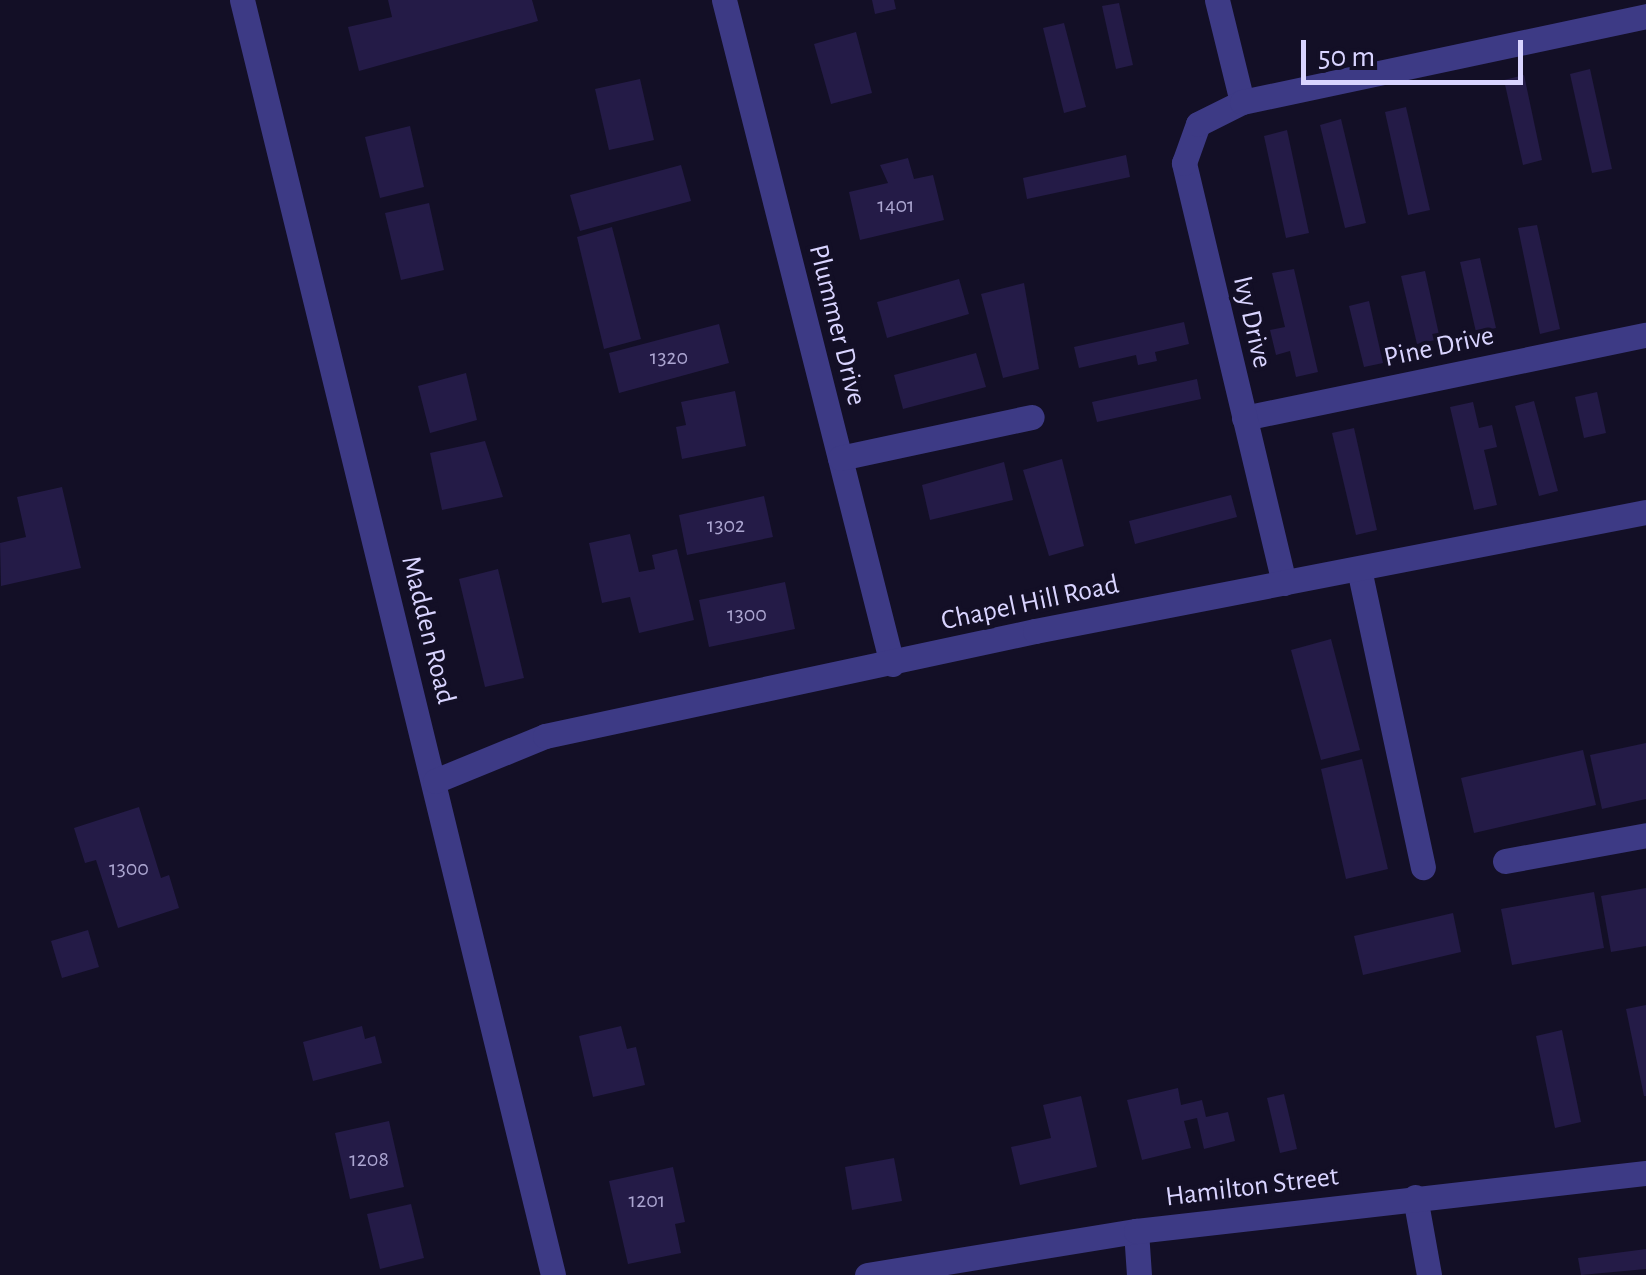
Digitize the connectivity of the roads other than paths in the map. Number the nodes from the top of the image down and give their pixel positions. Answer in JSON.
{"nodes":[{"id":1,"x":242,"y":0,"type":"edge"},
{"id":2,"x":724,"y":0,"type":"edge"},
{"id":3,"x":1217,"y":0,"type":"edge"},
{"id":4,"x":1646,"y":16,"type":"edge"},
{"id":5,"x":1242,"y":102,"type":"junction"},
{"id":6,"x":1646,"y":336,"type":"edge"},
{"id":7,"x":1032,"y":417,"type":"dead end"},
{"id":8,"x":1244,"y":418,"type":"junction"},
{"id":9,"x":840,"y":458,"type":"junction"},
{"id":10,"x":1646,"y":512,"type":"edge"},
{"id":11,"x":1359,"y":569,"type":"junction"},
{"id":12,"x":1284,"y":583,"type":"junction"},
{"id":13,"x":892,"y":664,"type":"junction"},
{"id":14,"x":435,"y":781,"type":"junction"},
{"id":15,"x":1646,"y":835,"type":"edge"},
{"id":16,"x":1505,"y":861,"type":"dead end"},
{"id":17,"x":1423,"y":867,"type":"dead end"},
{"id":18,"x":1646,"y":1173,"type":"edge"},
{"id":19,"x":1415,"y":1197,"type":"junction"},
{"id":20,"x":1136,"y":1232,"type":"junction"},
{"id":21,"x":553,"y":1275,"type":"edge"},
{"id":22,"x":867,"y":1275,"type":"edge"},
{"id":23,"x":1139,"y":1275,"type":"edge"},
{"id":24,"x":1429,"y":1275,"type":"edge"}],
"edges":[{"from":1,"to":14,"type":"street","name":"Madden Road"},
{"from":2,"to":9,"type":"street","name":"Plummer Drive"},
{"from":3,"to":5,"type":"street"},
{"from":4,"to":5,"type":"street","name":"Ivy Drive"},
{"from":5,"to":8,"type":"street","name":"Ivy Drive"},
{"from":6,"to":8,"type":"street","name":"Pine Drive"},
{"from":7,"to":9,"type":"street"},
{"from":8,"to":12,"type":"street","name":"Ivy Drive"},
{"from":9,"to":13,"type":"street","name":"Plummer Drive"},
{"from":10,"to":11,"type":"street","name":"Chapel Hill Road"},
{"from":11,"to":12,"type":"street","name":"Chapel Hill Road"},
{"from":11,"to":17,"type":"street"},
{"from":12,"to":13,"type":"street","name":"Chapel Hill Road"},
{"from":13,"to":14,"type":"street","name":"Chapel Hill Road"},
{"from":14,"to":21,"type":"street","name":"Madden Road"},
{"from":15,"to":16,"type":"street"},
{"from":18,"to":19,"type":"street","name":"Hamilton Street"},
{"from":19,"to":20,"type":"street","name":"Hamilton Street"},
{"from":19,"to":24,"type":"street"},
{"from":20,"to":22,"type":"street","name":"Hamilton Street"},
{"from":20,"to":23,"type":"street"}]}
